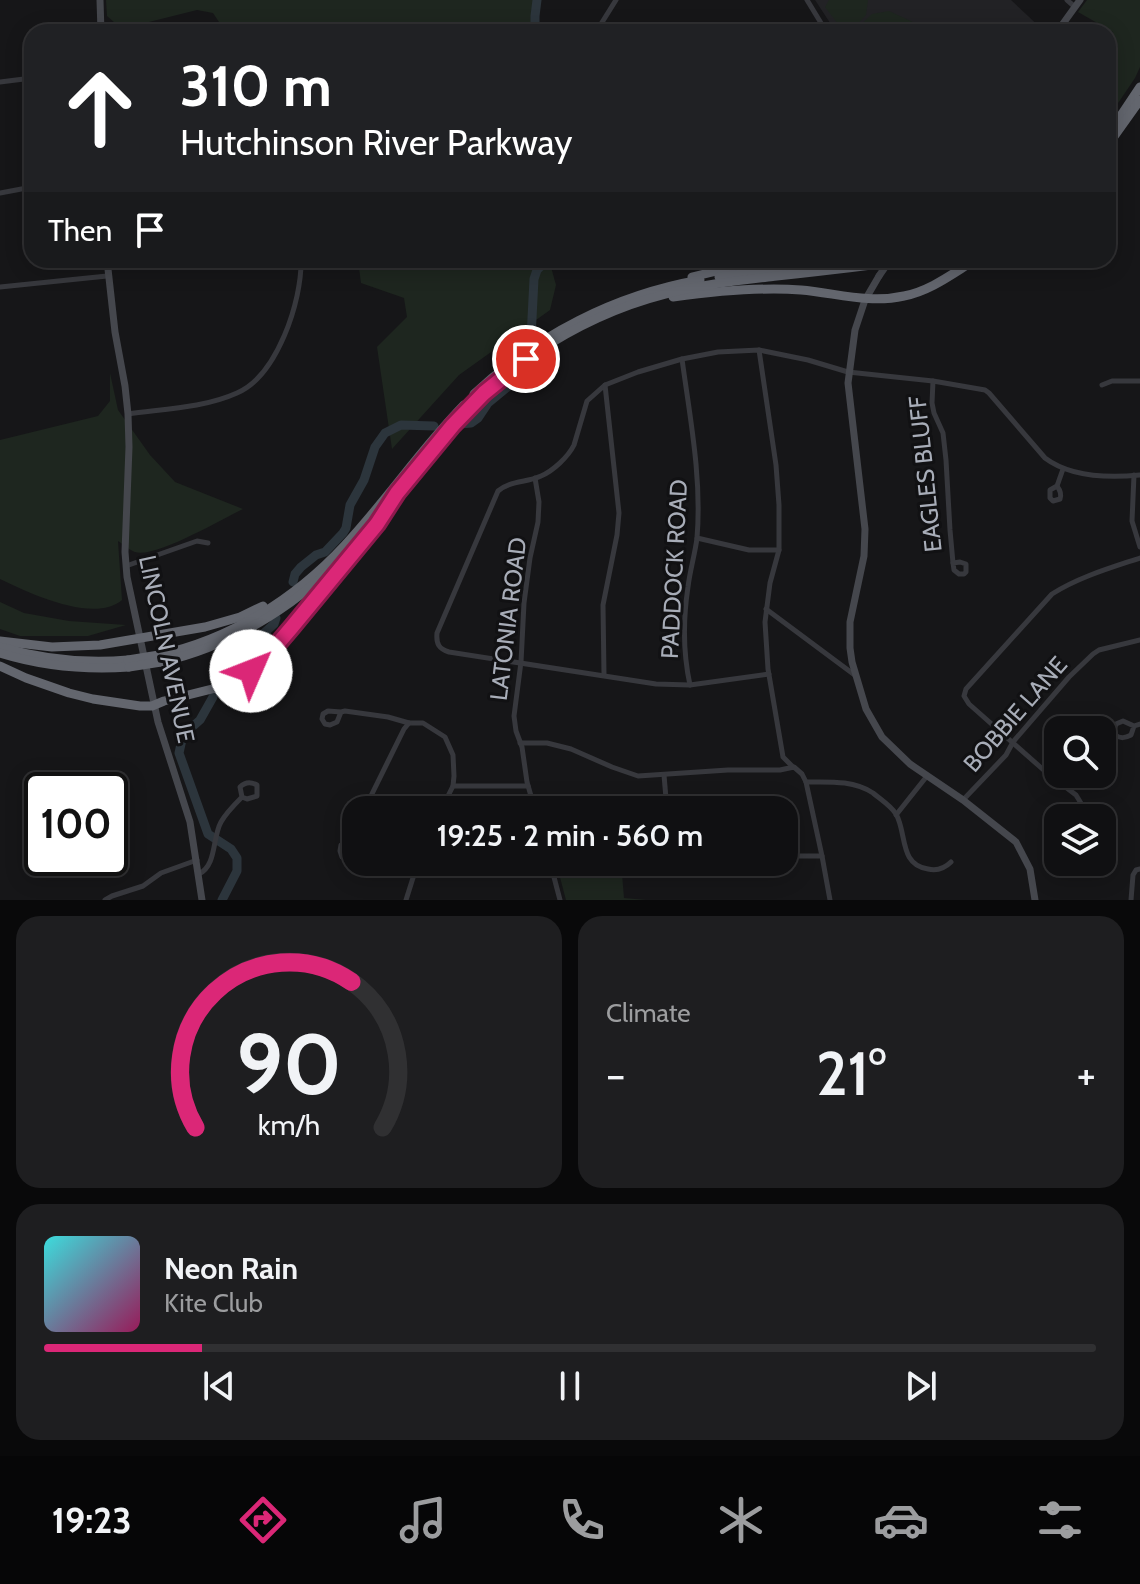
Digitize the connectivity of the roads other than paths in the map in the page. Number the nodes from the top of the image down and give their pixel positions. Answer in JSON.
{"nodes":[{"id":1,"x":100,"y":0,"type":"edge"},
{"id":2,"x":616,"y":0,"type":"edge"},
{"id":3,"x":807,"y":0,"type":"edge"},
{"id":4,"x":1067,"y":0,"type":"edge"},
{"id":5,"x":1078,"y":4,"type":"edge"},
{"id":6,"x":101,"y":24,"type":"edge"},
{"id":7,"x":601,"y":24,"type":"edge"},
{"id":8,"x":821,"y":24,"type":"edge"},
{"id":9,"x":1063,"y":24,"type":"edge"},
{"id":10,"x":24,"y":79,"type":"edge"},
{"id":11,"x":0,"y":82,"type":"edge"},
{"id":12,"x":1140,"y":87,"type":"edge"},
{"id":13,"x":1140,"y":100,"type":"edge"},
{"id":14,"x":1122,"y":122,"type":"junction"},
{"id":15,"x":1116,"y":127,"type":"edge"},
{"id":16,"x":1116,"y":133,"type":"edge"},
{"id":17,"x":24,"y":188,"type":"edge"},
{"id":18,"x":0,"y":193,"type":"edge"},
{"id":19,"x":107,"y":268,"type":"edge"},
{"id":20,"x":301,"y":268,"type":"edge"},
{"id":21,"x":728,"y":268,"type":"edge"},
{"id":22,"x":786,"y":268,"type":"edge"},
{"id":23,"x":845,"y":268,"type":"edge"},
{"id":24,"x":884,"y":268,"type":"edge"},
{"id":25,"x":962,"y":268,"type":"edge"},
{"id":26,"x":107,"y":276,"type":"junction"},
{"id":27,"x":0,"y":287,"type":"edge"},
{"id":28,"x":626,"y":300,"type":"junction"},
{"id":29,"x":865,"y":300,"type":"junction"},
{"id":30,"x":596,"y":319,"type":"junction"},
{"id":31,"x":759,"y":350,"type":"junction"},
{"id":32,"x":682,"y":359,"type":"junction"},
{"id":33,"x":848,"y":372,"type":"junction"},
{"id":34,"x":933,"y":381,"type":"junction"},
{"id":35,"x":1140,"y":381,"type":"edge"},
{"id":36,"x":605,"y":385,"type":"junction"},
{"id":37,"x":1102,"y":385,"type":"dead end"},
{"id":38,"x":128,"y":414,"type":"junction"},
{"id":39,"x":1063,"y":469,"type":"junction"},
{"id":40,"x":1137,"y":475,"type":"edge"},
{"id":41,"x":535,"y":478,"type":"junction"},
{"id":42,"x":1057,"y":486,"type":"dead end"},
{"id":43,"x":397,"y":493,"type":"junction"},
{"id":44,"x":697,"y":538,"type":"junction"},
{"id":45,"x":208,"y":543,"type":"dead end"},
{"id":46,"x":1140,"y":547,"type":"edge"},
{"id":47,"x":779,"y":550,"type":"junction"},
{"id":48,"x":1140,"y":558,"type":"edge"},
{"id":49,"x":953,"y":563,"type":"dead end"},
{"id":50,"x":126,"y":566,"type":"junction"},
{"id":51,"x":323,"y":566,"type":"junction"},
{"id":52,"x":766,"y":609,"type":"junction"},
{"id":53,"x":139,"y":637,"type":"junction"},
{"id":54,"x":1140,"y":640,"type":"edge"},
{"id":55,"x":0,"y":644,"type":"edge"},
{"id":56,"x":0,"y":653,"type":"edge"},
{"id":57,"x":160,"y":658,"type":"junction"},
{"id":58,"x":521,"y":662,"type":"junction"},
{"id":59,"x":128,"y":664,"type":"junction"},
{"id":60,"x":0,"y":666,"type":"edge"},
{"id":61,"x":769,"y":674,"type":"junction"},
{"id":62,"x":604,"y":675,"type":"junction"},
{"id":63,"x":857,"y":677,"type":"junction"},
{"id":64,"x":690,"y":685,"type":"junction"},
{"id":65,"x":154,"y":704,"type":"junction"},
{"id":66,"x":341,"y":712,"type":"dead end"},
{"id":67,"x":409,"y":723,"type":"junction"},
{"id":68,"x":1013,"y":742,"type":"junction"},
{"id":69,"x":520,"y":743,"type":"junction"},
{"id":70,"x":794,"y":767,"type":"junction"},
{"id":71,"x":664,"y":775,"type":"junction"},
{"id":72,"x":927,"y":776,"type":"junction"},
{"id":73,"x":806,"y":782,"type":"junction"},
{"id":74,"x":453,"y":786,"type":"junction"},
{"id":75,"x":528,"y":786,"type":"junction"},
{"id":76,"x":371,"y":796,"type":"edge"},
{"id":77,"x":448,"y":796,"type":"edge"},
{"id":78,"x":531,"y":796,"type":"edge"},
{"id":79,"x":666,"y":796,"type":"edge"},
{"id":80,"x":242,"y":797,"type":"dead end"},
{"id":81,"x":963,"y":800,"type":"junction"},
{"id":82,"x":1081,"y":804,"type":"edge"},
{"id":83,"x":896,"y":815,"type":"junction"},
{"id":84,"x":798,"y":856,"type":"edge"},
{"id":85,"x":822,"y":856,"type":"junction"},
{"id":86,"x":197,"y":860,"type":"junction"},
{"id":87,"x":951,"y":862,"type":"dead end"},
{"id":88,"x":1138,"y":869,"type":"edge"},
{"id":89,"x":199,"y":874,"type":"junction"},
{"id":90,"x":414,"y":876,"type":"edge"},
{"id":91,"x":554,"y":876,"type":"edge"},
{"id":92,"x":105,"y":900,"type":"edge"},
{"id":93,"x":202,"y":900,"type":"edge"},
{"id":94,"x":406,"y":900,"type":"edge"},
{"id":95,"x":560,"y":900,"type":"edge"},
{"id":96,"x":830,"y":900,"type":"edge"},
{"id":97,"x":1035,"y":900,"type":"edge"},
{"id":98,"x":1131,"y":900,"type":"edge"}],
"edges":[{"from":1,"to":6,"type":"street"},
{"from":2,"to":7,"type":"street"},
{"from":3,"to":8,"type":"street"},
{"from":4,"to":5,"type":"street"},
{"from":5,"to":9,"type":"street"},
{"from":10,"to":11,"type":"street"},
{"from":12,"to":14,"type":"highway"},
{"from":13,"to":14,"type":"highway"},
{"from":14,"to":15,"type":"highway"},
{"from":14,"to":16,"type":"highway"},
{"from":17,"to":18,"type":"street"},
{"from":19,"to":26,"type":"street","name":"LINCOLN AVENUE"},
{"from":20,"to":38,"type":"street"},
{"from":21,"to":28,"type":"highway"},
{"from":22,"to":28,"type":"highway"},
{"from":23,"to":30,"type":"highway"},
{"from":24,"to":29,"type":"street","bridge":true},
{"from":25,"to":29,"type":"highway"},
{"from":26,"to":27,"type":"street"},
{"from":26,"to":38,"type":"street","name":"LINCOLN AVENUE"},
{"from":28,"to":51,"type":"highway"},
{"from":29,"to":30,"type":"highway"},
{"from":29,"to":33,"type":"street"},
{"from":30,"to":43,"type":"highway"},
{"from":31,"to":32,"type":"street"},
{"from":31,"to":33,"type":"street"},
{"from":31,"to":47,"type":"street"},
{"from":32,"to":36,"type":"street"},
{"from":32,"to":44,"type":"street","name":"PADDOCK ROAD"},
{"from":33,"to":34,"type":"street"},
{"from":33,"to":63,"type":"street"},
{"from":34,"to":39,"type":"street"},
{"from":34,"to":49,"type":"street","name":"EAGLES BLUFF"},
{"from":35,"to":37,"type":"street"},
{"from":36,"to":41,"type":"street"},
{"from":36,"to":62,"type":"street"},
{"from":38,"to":50,"type":"street","name":"LINCOLN AVENUE"},
{"from":39,"to":40,"type":"street"},
{"from":39,"to":42,"type":"street"},
{"from":40,"to":46,"type":"street"},
{"from":41,"to":58,"type":"street","name":"LATONIA ROAD"},
{"from":41,"to":58,"type":"street"},
{"from":43,"to":57,"type":"highway"},
{"from":43,"to":65,"type":"highway"},
{"from":44,"to":47,"type":"street"},
{"from":44,"to":64,"type":"street","name":"PADDOCK ROAD"},
{"from":45,"to":50,"type":"street"},
{"from":47,"to":52,"type":"street"},
{"from":48,"to":68,"type":"street"},
{"from":50,"to":53,"type":"street","name":"LINCOLN AVENUE"},
{"from":51,"to":53,"type":"highway"},
{"from":51,"to":57,"type":"highway"},
{"from":52,"to":61,"type":"street"},
{"from":52,"to":63,"type":"street"},
{"from":53,"to":55,"type":"highway"},
{"from":53,"to":65,"type":"street","name":"LINCOLN AVENUE"},
{"from":54,"to":68,"type":"street","name":"BOBBIE LANE"},
{"from":55,"to":59,"type":"highway"},
{"from":56,"to":59,"type":"highway"},
{"from":57,"to":59,"type":"highway","bridge":true},
{"from":58,"to":62,"type":"street"},
{"from":58,"to":69,"type":"street","name":"LATONIA ROAD"},
{"from":60,"to":65,"type":"highway"},
{"from":61,"to":64,"type":"street"},
{"from":61,"to":70,"type":"street"},
{"from":62,"to":64,"type":"street"},
{"from":63,"to":72,"type":"street"},
{"from":65,"to":86,"type":"street","name":"LINCOLN AVENUE"},
{"from":66,"to":67,"type":"street"},
{"from":67,"to":74,"type":"street"},
{"from":67,"to":76,"type":"street"},
{"from":68,"to":81,"type":"street","name":"BOBBIE LANE"},
{"from":68,"to":82,"type":"street"},
{"from":69,"to":71,"type":"street"},
{"from":69,"to":75,"type":"street","name":"LATONIA ROAD"},
{"from":70,"to":71,"type":"street"},
{"from":70,"to":73,"type":"street"},
{"from":71,"to":79,"type":"street"},
{"from":72,"to":81,"type":"street"},
{"from":72,"to":83,"type":"street"},
{"from":73,"to":83,"type":"street"},
{"from":73,"to":85,"type":"street"},
{"from":74,"to":75,"type":"street"},
{"from":74,"to":77,"type":"street"},
{"from":75,"to":78,"type":"street","name":"LATONIA ROAD"},
{"from":80,"to":89,"type":"street"},
{"from":81,"to":97,"type":"street"},
{"from":83,"to":87,"type":"street"},
{"from":84,"to":85,"type":"street"},
{"from":85,"to":96,"type":"street"},
{"from":86,"to":89,"type":"street","name":"LINCOLN AVENUE"},
{"from":86,"to":92,"type":"street"},
{"from":88,"to":98,"type":"street"},
{"from":89,"to":93,"type":"street","name":"LINCOLN AVENUE"},
{"from":90,"to":94,"type":"street"},
{"from":91,"to":95,"type":"street"}]}
